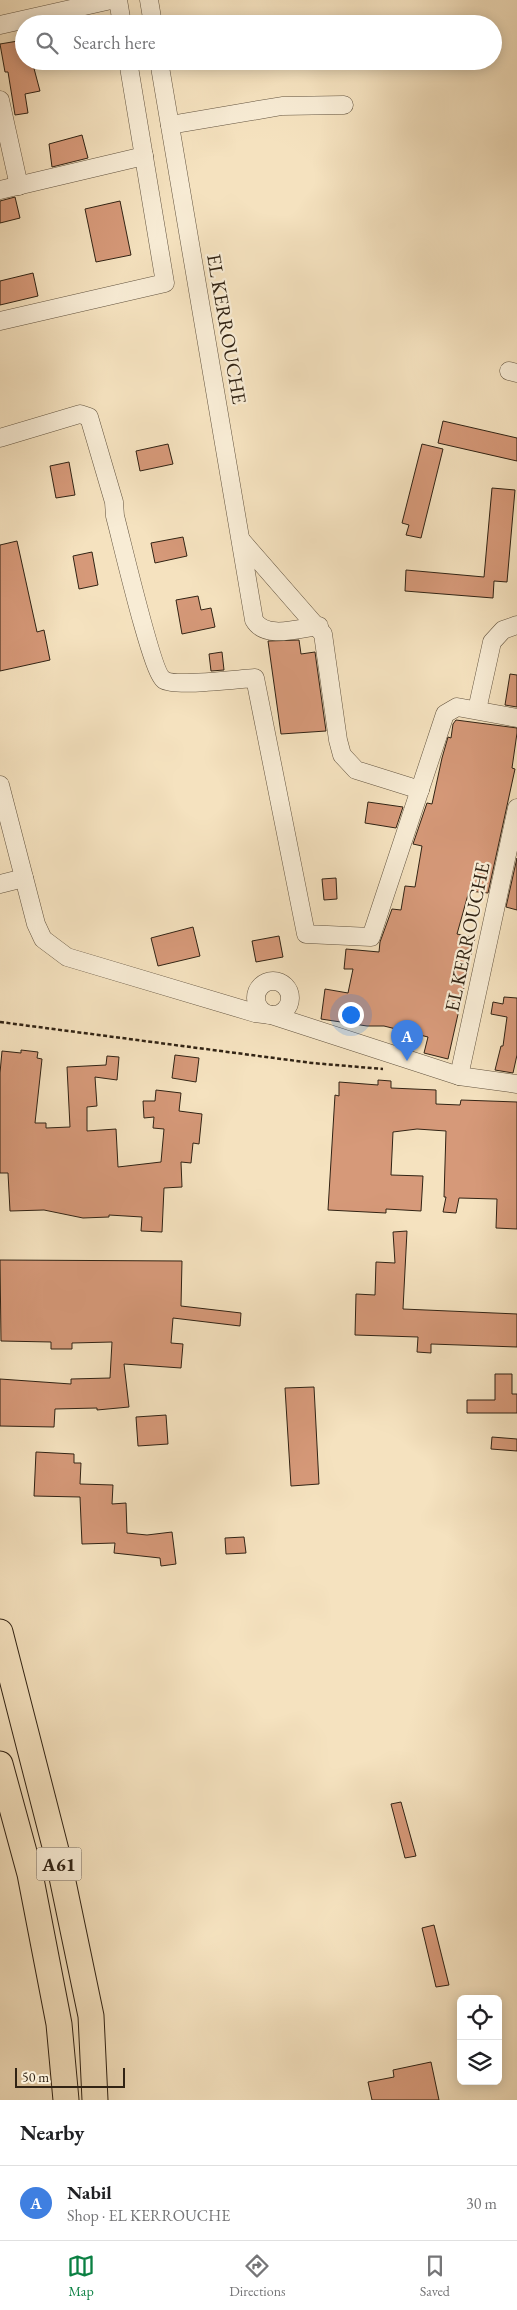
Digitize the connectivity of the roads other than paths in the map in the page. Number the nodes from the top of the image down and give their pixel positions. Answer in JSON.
{"nodes":[{"id":1,"x":111,"y":0,"type":"edge"},
{"id":2,"x":118,"y":0,"type":"edge"},
{"id":3,"x":149,"y":0,"type":"edge"},
{"id":4,"x":44,"y":15,"type":"edge"},
{"id":5,"x":120,"y":15,"type":"edge"},
{"id":6,"x":152,"y":15,"type":"edge"},
{"id":7,"x":15,"y":22,"type":"edge"},
{"id":8,"x":0,"y":25,"type":"edge"},
{"id":9,"x":130,"y":70,"type":"edge"},
{"id":10,"x":161,"y":70,"type":"edge"},
{"id":11,"x":0,"y":100,"type":"edge"},
{"id":12,"x":344,"y":105,"type":"dead end"},
{"id":13,"x":170,"y":125,"type":"junction"},
{"id":14,"x":144,"y":156,"type":"junction"},
{"id":15,"x":19,"y":186,"type":"junction"},
{"id":16,"x":0,"y":190,"type":"edge"},
{"id":17,"x":0,"y":320,"type":"edge"},
{"id":18,"x":0,"y":438,"type":"edge"},
{"id":19,"x":241,"y":539,"type":"junction"},
{"id":20,"x":517,"y":625,"type":"edge"},
{"id":21,"x":319,"y":626,"type":"junction"},
{"id":22,"x":477,"y":710,"type":"junction"},
{"id":23,"x":517,"y":718,"type":"edge"},
{"id":24,"x":0,"y":785,"type":"edge"},
{"id":25,"x":420,"y":790,"type":"junction"},
{"id":26,"x":517,"y":808,"type":"edge"},
{"id":27,"x":24,"y":878,"type":"junction"},
{"id":28,"x":0,"y":884,"type":"edge"},
{"id":29,"x":459,"y":1076,"type":"junction"},
{"id":30,"x":517,"y":1084,"type":"edge"},
{"id":31,"x":0,"y":1632,"type":"edge"},
{"id":32,"x":0,"y":1764,"type":"edge"},
{"id":33,"x":91,"y":2016,"type":"junction"},
{"id":34,"x":66,"y":2100,"type":"edge"},
{"id":35,"x":95,"y":2100,"type":"edge"},
{"id":36,"x":108,"y":2100,"type":"edge"}],
"edges":[{"from":1,"to":4,"type":"street"},
{"from":2,"to":5,"type":"street"},
{"from":3,"to":6,"type":"street"},
{"from":7,"to":8,"type":"street"},
{"from":9,"to":14,"type":"street"},
{"from":10,"to":13,"type":"street","name":"EL KERROUCHE"},
{"from":11,"to":15,"type":"street"},
{"from":12,"to":13,"type":"street"},
{"from":13,"to":19,"type":"street","name":"EL KERROUCHE"},
{"from":14,"to":15,"type":"street"},
{"from":14,"to":17,"type":"street"},
{"from":15,"to":16,"type":"street"},
{"from":18,"to":25,"type":"street"},
{"from":19,"to":21,"type":"street"},
{"from":19,"to":21,"type":"street","name":"EL KERROUCHE"},
{"from":20,"to":22,"type":"street"},
{"from":21,"to":25,"type":"street"},
{"from":22,"to":23,"type":"street"},
{"from":22,"to":25,"type":"street"},
{"from":24,"to":27,"type":"street"},
{"from":26,"to":29,"type":"street","name":"EL KERROUCHE"},
{"from":27,"to":28,"type":"street"},
{"from":27,"to":29,"type":"street"},
{"from":29,"to":30,"type":"street"},
{"from":31,"to":33,"type":"highway","number":"A61"},
{"from":32,"to":34,"type":"highway","number":"A61"},
{"from":33,"to":35,"type":"highway","number":"A61"},
{"from":33,"to":36,"type":"highway"}]}
